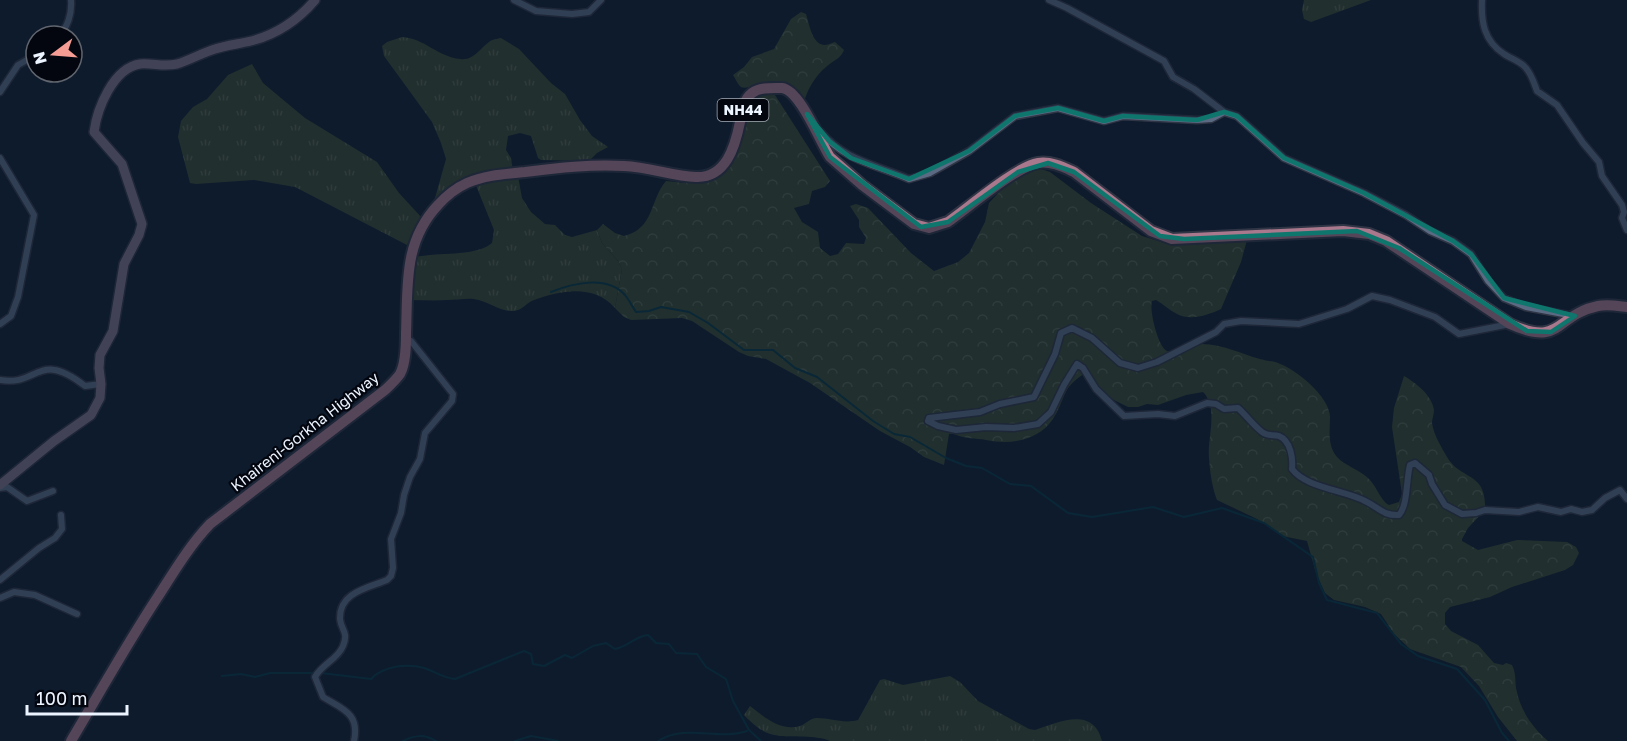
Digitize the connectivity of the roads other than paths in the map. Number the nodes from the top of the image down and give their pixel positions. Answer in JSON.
{"nodes":[{"id":1,"x":71,"y":0,"type":"edge"},
{"id":2,"x":315,"y":0,"type":"edge"},
{"id":3,"x":514,"y":0,"type":"edge"},
{"id":4,"x":601,"y":0,"type":"edge"},
{"id":5,"x":1049,"y":0,"type":"edge"},
{"id":6,"x":1482,"y":0,"type":"edge"},
{"id":7,"x":66,"y":24,"type":"edge"},
{"id":8,"x":24,"y":62,"type":"edge"},
{"id":9,"x":0,"y":92,"type":"edge"},
{"id":10,"x":1224,"y":112,"type":"junction"},
{"id":11,"x":807,"y":114,"type":"junction"},
{"id":12,"x":0,"y":158,"type":"edge"},
{"id":13,"x":1627,"y":230,"type":"edge"},
{"id":14,"x":1627,"y":307,"type":"edge"},
{"id":15,"x":1575,"y":316,"type":"junction"},
{"id":16,"x":0,"y":324,"type":"edge"},
{"id":17,"x":1510,"y":324,"type":"junction"},
{"id":18,"x":406,"y":339,"type":"junction"},
{"id":19,"x":0,"y":380,"type":"edge"},
{"id":20,"x":101,"y":384,"type":"junction"},
{"id":21,"x":0,"y":487,"type":"edge"},
{"id":22,"x":53,"y":491,"type":"dead end"},
{"id":23,"x":1627,"y":499,"type":"edge"},
{"id":24,"x":61,"y":515,"type":"dead end"},
{"id":25,"x":0,"y":580,"type":"edge"},
{"id":26,"x":0,"y":598,"type":"edge"},
{"id":27,"x":77,"y":614,"type":"dead end"},
{"id":28,"x":71,"y":741,"type":"edge"},
{"id":29,"x":354,"y":741,"type":"edge"}],
"edges":[{"from":1,"to":7,"type":"street"},
{"from":2,"to":20,"type":"main road"},
{"from":3,"to":4,"type":"street"},
{"from":5,"to":10,"type":"street"},
{"from":6,"to":13,"type":"street"},
{"from":8,"to":9,"type":"street"},
{"from":10,"to":11,"type":"street"},
{"from":10,"to":15,"type":"street"},
{"from":11,"to":17,"type":"main road","name":"Khaireni-Gorkha Highway","number":"NH44"},
{"from":11,"to":18,"type":"main road","name":"Khaireni-Gorkha Highway","number":"NH44"},
{"from":12,"to":16,"type":"street"},
{"from":14,"to":15,"type":"main road","name":"Khaireni-Gorkha Highway","number":"NH44"},
{"from":15,"to":17,"type":"main road","name":"Khaireni-Gorkha Highway","number":"NH44"},
{"from":17,"to":23,"type":"street"},
{"from":18,"to":28,"type":"main road","name":"Khaireni-Gorkha Highway","number":"NH44"},
{"from":18,"to":29,"type":"street"},
{"from":19,"to":20,"type":"street"},
{"from":20,"to":21,"type":"main road"},
{"from":21,"to":22,"type":"street"},
{"from":24,"to":25,"type":"street"},
{"from":26,"to":27,"type":"street"}]}
